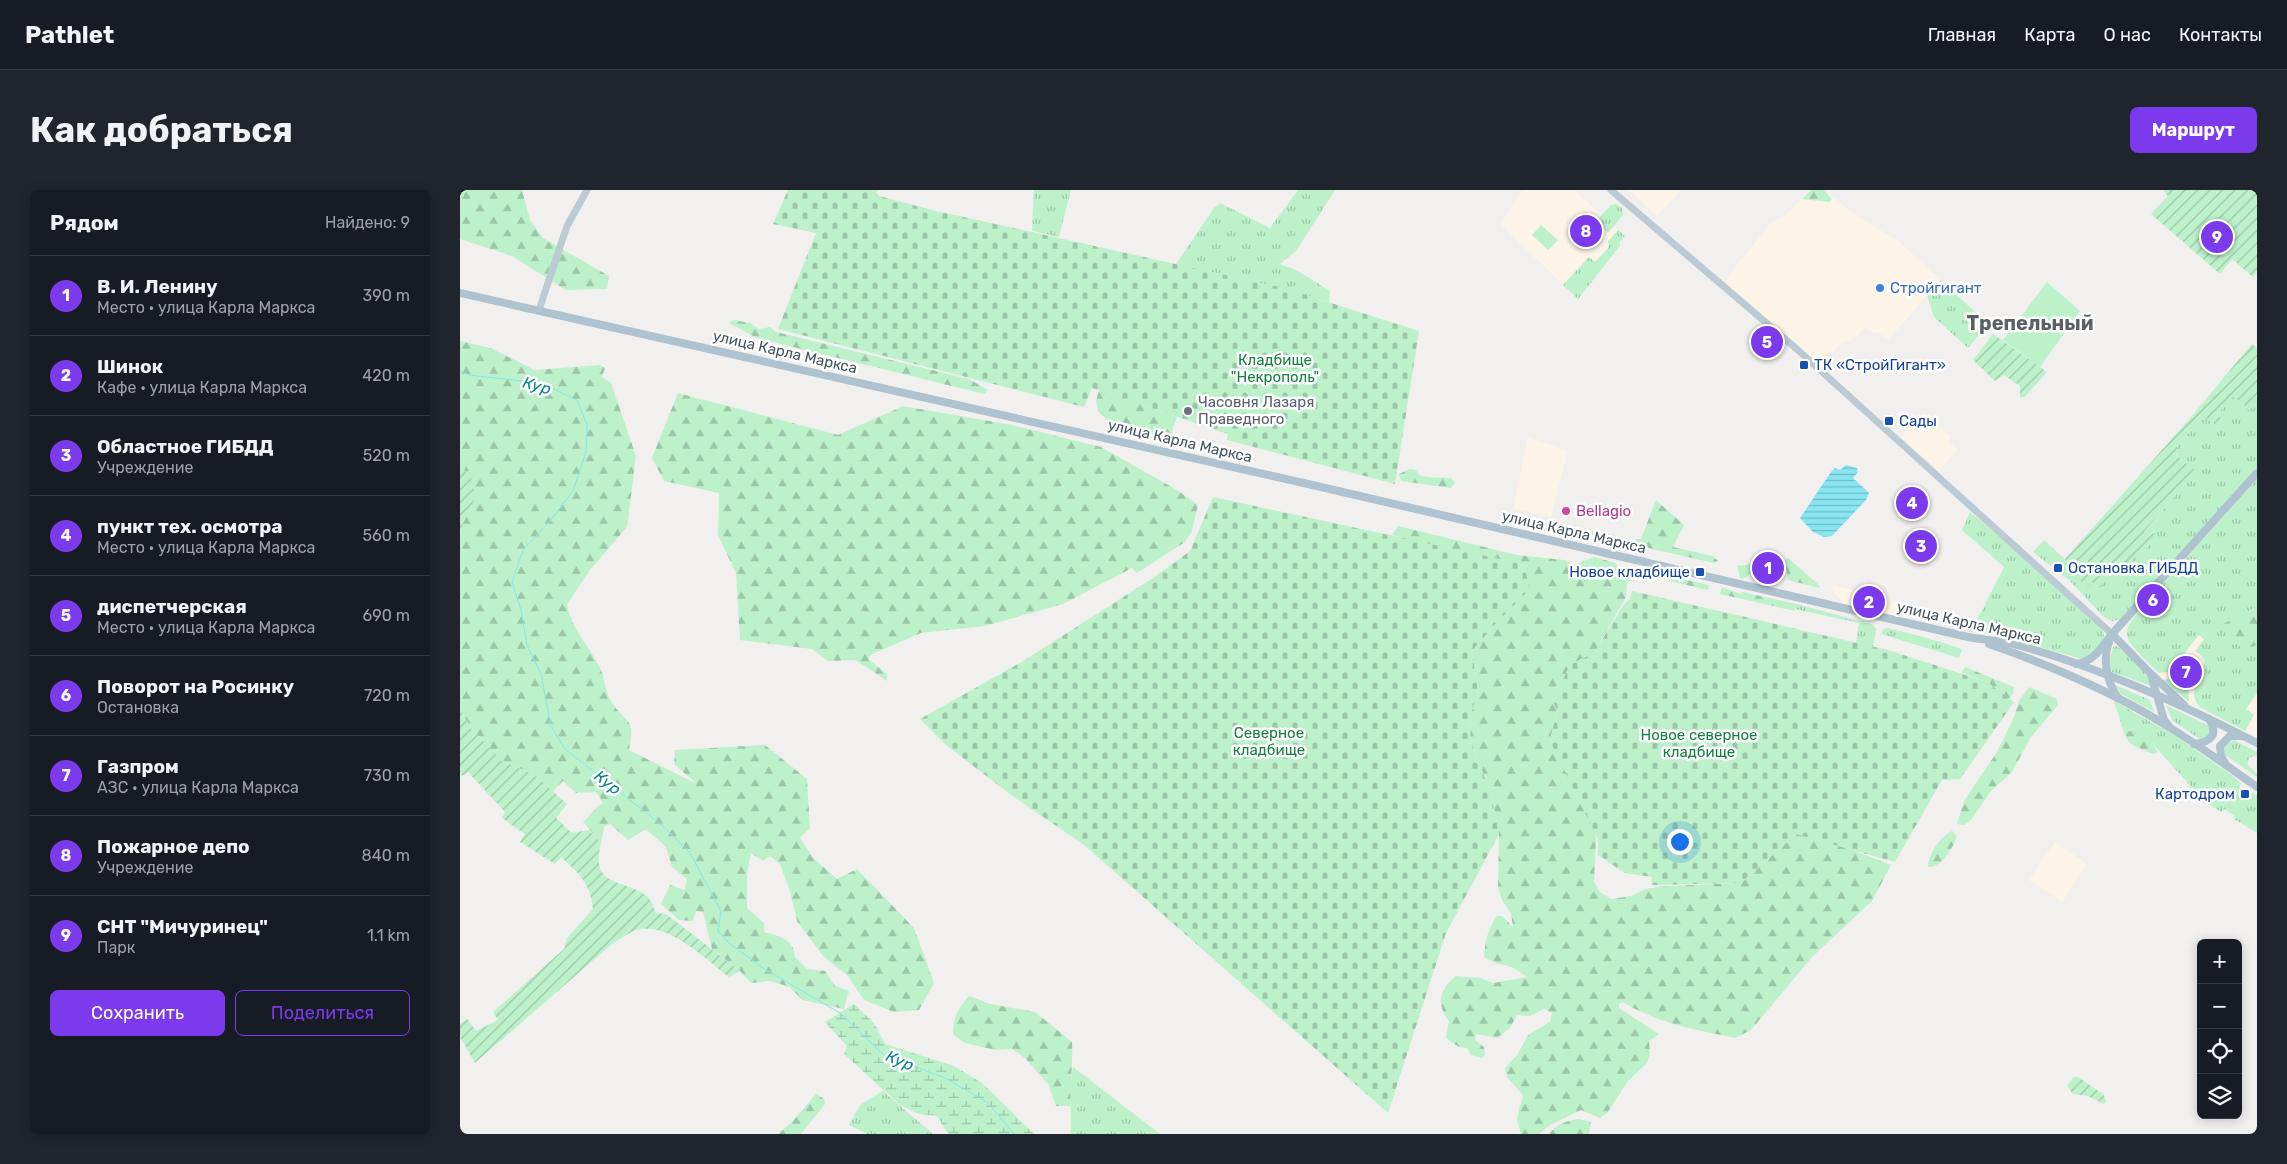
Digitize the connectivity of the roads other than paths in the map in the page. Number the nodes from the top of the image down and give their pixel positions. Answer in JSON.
{"nodes":[{"id":1,"x":587,"y":190,"type":"edge"},
{"id":2,"x":1611,"y":190,"type":"edge"},
{"id":3,"x":460,"y":293,"type":"edge"},
{"id":4,"x":539,"y":310,"type":"junction"},
{"id":5,"x":2257,"y":473,"type":"edge"},
{"id":6,"x":2112,"y":634,"type":"junction"},
{"id":7,"x":1968,"y":637,"type":"junction"},
{"id":8,"x":2076,"y":664,"type":"junction"},
{"id":9,"x":2150,"y":674,"type":"junction"},
{"id":10,"x":2108,"y":676,"type":"junction"},
{"id":11,"x":2157,"y":696,"type":"junction"},
{"id":12,"x":2119,"y":699,"type":"junction"},
{"id":13,"x":2186,"y":706,"type":"junction"},
{"id":14,"x":2209,"y":719,"type":"junction"},
{"id":15,"x":2171,"y":728,"type":"junction"},
{"id":16,"x":2245,"y":737,"type":"junction"},
{"id":17,"x":2257,"y":743,"type":"edge"},
{"id":18,"x":2194,"y":744,"type":"junction"},
{"id":19,"x":2228,"y":767,"type":"junction"},
{"id":20,"x":2257,"y":787,"type":"edge"}],
"edges":[{"from":1,"to":4,"type":"main road"},
{"from":2,"to":6,"type":"main road"},
{"from":3,"to":4,"type":"main road","name":"улица Карла Маркса"},
{"from":4,"to":7,"type":"main road","name":"улица Карла Маркса"},
{"from":5,"to":6,"type":"main road"},
{"from":6,"to":8,"type":"main road"},
{"from":6,"to":9,"type":"main road"},
{"from":6,"to":10,"type":"main road"},
{"from":7,"to":8,"type":"main road","name":"улица Карла Маркса"},
{"from":7,"to":12,"type":"main road"},
{"from":8,"to":10,"type":"main road","name":"улица Карла Маркса"},
{"from":9,"to":11,"type":"main road"},
{"from":9,"to":13,"type":"main road"},
{"from":10,"to":11,"type":"main road","name":"улица Карла Маркса"},
{"from":10,"to":12,"type":"main road"},
{"from":11,"to":13,"type":"main road","name":"улица Карла Маркса"},
{"from":11,"to":15,"type":"main road"},
{"from":12,"to":15,"type":"main road"},
{"from":13,"to":14,"type":"main road"},
{"from":14,"to":16,"type":"main road"},
{"from":14,"to":18,"type":"main road"},
{"from":15,"to":18,"type":"main road"},
{"from":16,"to":17,"type":"main road"},
{"from":16,"to":19,"type":"main road"},
{"from":18,"to":19,"type":"main road"},
{"from":19,"to":20,"type":"main road"}]}
